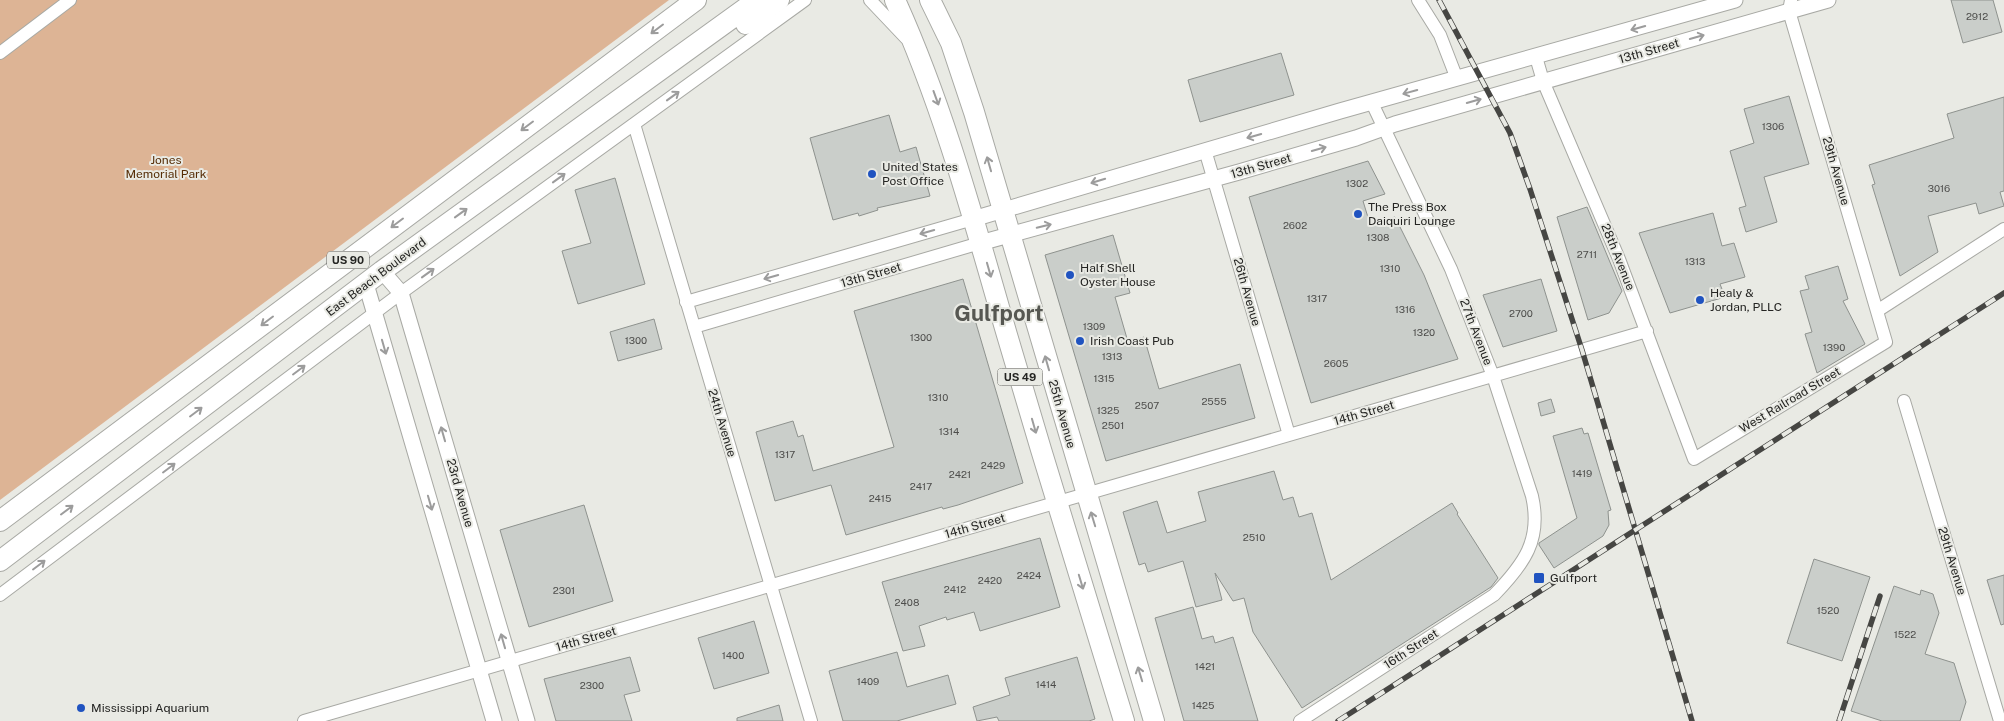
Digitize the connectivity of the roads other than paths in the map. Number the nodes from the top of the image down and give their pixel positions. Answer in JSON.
{"nodes":[{"id":1,"x":70,"y":0,"type":"edge"},
{"id":2,"x":696,"y":0,"type":"edge"},
{"id":3,"x":757,"y":0,"type":"edge"},
{"id":4,"x":779,"y":0,"type":"edge"},
{"id":5,"x":805,"y":0,"type":"edge"},
{"id":6,"x":870,"y":0,"type":"edge"},
{"id":7,"x":895,"y":0,"type":"edge"},
{"id":8,"x":930,"y":0,"type":"edge"},
{"id":9,"x":937,"y":0,"type":"edge"},
{"id":10,"x":1418,"y":0,"type":"edge"},
{"id":11,"x":1735,"y":0,"type":"edge"},
{"id":12,"x":1828,"y":0,"type":"edge"},
{"id":13,"x":1790,"y":5,"type":"edge"},
{"id":14,"x":941,"y":23,"type":"junction"},
{"id":15,"x":0,"y":53,"type":"edge"},
{"id":16,"x":919,"y":53,"type":"junction"},
{"id":17,"x":1536,"y":57,"type":"junction"},
{"id":18,"x":1457,"y":79,"type":"junction"},
{"id":19,"x":1543,"y":81,"type":"junction"},
{"id":20,"x":1372,"y":103,"type":"junction"},
{"id":21,"x":634,"y":124,"type":"junction"},
{"id":22,"x":1384,"y":128,"type":"junction"},
{"id":23,"x":1205,"y":150,"type":"junction"},
{"id":24,"x":513,"y":176,"type":"junction"},
{"id":25,"x":1214,"y":180,"type":"junction"},
{"id":26,"x":1003,"y":211,"type":"junction"},
{"id":27,"x":974,"y":219,"type":"junction"},
{"id":28,"x":2004,"y":229,"type":"edge"},
{"id":29,"x":1010,"y":234,"type":"junction"},
{"id":30,"x":980,"y":243,"type":"junction"},
{"id":31,"x":382,"y":271,"type":"junction"},
{"id":32,"x":366,"y":284,"type":"junction"},
{"id":33,"x":401,"y":293,"type":"junction"},
{"id":34,"x":686,"y":302,"type":"junction"},
{"id":35,"x":1877,"y":311,"type":"junction"},
{"id":36,"x":374,"y":313,"type":"junction"},
{"id":37,"x":694,"y":327,"type":"junction"},
{"id":38,"x":1647,"y":331,"type":"junction"},
{"id":39,"x":1886,"y":342,"type":"joint"},
{"id":40,"x":1493,"y":376,"type":"junction"},
{"id":41,"x":1904,"y":400,"type":"dead end"},
{"id":42,"x":1289,"y":434,"type":"junction"},
{"id":43,"x":1694,"y":459,"type":"joint"},
{"id":44,"x":1086,"y":494,"type":"junction"},
{"id":45,"x":1057,"y":502,"type":"junction"},
{"id":46,"x":0,"y":522,"type":"edge"},
{"id":47,"x":0,"y":561,"type":"edge"},
{"id":48,"x":1518,"y":571,"type":"joint"},
{"id":49,"x":770,"y":585,"type":"junction"},
{"id":50,"x":0,"y":595,"type":"edge"},
{"id":51,"x":509,"y":661,"type":"junction"},
{"id":52,"x":479,"y":670,"type":"junction"},
{"id":53,"x":304,"y":721,"type":"edge"},
{"id":54,"x":494,"y":721,"type":"edge"},
{"id":55,"x":527,"y":721,"type":"edge"},
{"id":56,"x":812,"y":721,"type":"edge"},
{"id":57,"x":1124,"y":721,"type":"edge"},
{"id":58,"x":1154,"y":721,"type":"edge"},
{"id":59,"x":1300,"y":721,"type":"edge"},
{"id":60,"x":2000,"y":721,"type":"edge"}],
"edges":[{"from":1,"to":15,"type":"street"},
{"from":2,"to":46,"type":"main road","number":"US 90","one_way":true},
{"from":3,"to":24,"type":"main road","name":"East Beach Boulevard","number":"US 90"},
{"from":4,"to":24,"type":"main road"},
{"from":21,"to":5,"type":"street","one_way":true},
{"from":6,"to":16,"type":"street"},
{"from":7,"to":16,"type":"main road","number":"US 49"},
{"from":8,"to":14,"type":"main road","number":"US 49"},
{"from":9,"to":14,"type":"main road"},
{"from":10,"to":18,"type":"street"},
{"from":11,"to":17,"type":"street","name":"13th Street","one_way":true},
{"from":12,"to":13,"type":"street","name":"13th Street"},
{"from":19,"to":13,"type":"street","name":"13th Street","one_way":true},
{"from":13,"to":35,"type":"street","name":"29th Avenue"},
{"from":26,"to":14,"type":"main road","name":"25th Avenue","number":"US 49","one_way":true},
{"from":16,"to":27,"type":"main road","number":"US 49","one_way":true},
{"from":17,"to":18,"type":"street","name":"13th Street"},
{"from":17,"to":19,"type":"street","name":"28th Avenue"},
{"from":18,"to":20,"type":"street","name":"13th Street","one_way":true},
{"from":22,"to":19,"type":"street","name":"13th Street","one_way":true},
{"from":19,"to":38,"type":"street","name":"28th Avenue"},
{"from":20,"to":22,"type":"street","name":"27th Avenue"},
{"from":20,"to":23,"type":"street","name":"13th Street","one_way":true},
{"from":33,"to":21,"type":"street","one_way":true},
{"from":21,"to":34,"type":"street","name":"24th Avenue"},
{"from":25,"to":22,"type":"street","name":"13th Street","one_way":true},
{"from":22,"to":40,"type":"street","name":"27th Avenue"},
{"from":23,"to":25,"type":"street","name":"26th Avenue"},
{"from":23,"to":26,"type":"street","name":"13th Street","one_way":true},
{"from":31,"to":24,"type":"main road","name":"East Beach Boulevard","number":"US 90","one_way":true},
{"from":29,"to":25,"type":"street","name":"13th Street","one_way":true},
{"from":25,"to":42,"type":"street","name":"26th Avenue"},
{"from":26,"to":27,"type":"street","name":"13th Street"},
{"from":26,"to":29,"type":"main road","name":"25th Avenue","number":"US 49"},
{"from":27,"to":30,"type":"main road","number":"US 49"},
{"from":27,"to":34,"type":"street","name":"13th Street","one_way":true},
{"from":28,"to":35,"type":"street"},
{"from":29,"to":30,"type":"street","name":"13th Street"},
{"from":44,"to":29,"type":"main road","name":"25th Avenue","number":"US 49","one_way":true},
{"from":30,"to":37,"type":"street","name":"13th Street"},
{"from":30,"to":45,"type":"main road","number":"US 49","one_way":true},
{"from":31,"to":32,"type":"main road","name":"East Beach Boulevard","number":"US 90"},
{"from":31,"to":33,"type":"street","name":"23rd Avenue"},
{"from":32,"to":36,"type":"street"},
{"from":47,"to":32,"type":"main road","name":"East Beach Boulevard","number":"US 90","one_way":true},
{"from":33,"to":36,"type":"street"},
{"from":51,"to":33,"type":"street","name":"23rd Avenue","one_way":true},
{"from":34,"to":37,"type":"street","name":"24th Avenue"},
{"from":35,"to":39,"type":"street","name":"29th Avenue"},
{"from":50,"to":36,"type":"street","one_way":true},
{"from":36,"to":52,"type":"street","one_way":true},
{"from":37,"to":49,"type":"street","name":"24th Avenue"},
{"from":38,"to":40,"type":"street","name":"14th Street"},
{"from":38,"to":43,"type":"street","name":"28th Avenue"},
{"from":39,"to":43,"type":"street","name":"West Railroad Street"},
{"from":40,"to":42,"type":"street","name":"14th Street"},
{"from":40,"to":48,"type":"street","name":"27th Avenue"},
{"from":41,"to":60,"type":"street","name":"29th Avenue"},
{"from":42,"to":44,"type":"street","name":"14th Street"},
{"from":44,"to":45,"type":"street","name":"14th Street"},
{"from":58,"to":44,"type":"main road","name":"25th Avenue","number":"US 49","one_way":true},
{"from":45,"to":49,"type":"street","name":"14th Street"},
{"from":45,"to":57,"type":"main road","number":"US 49","one_way":true},
{"from":48,"to":59,"type":"street","name":"16th Street"},
{"from":49,"to":51,"type":"street","name":"14th Street"},
{"from":49,"to":56,"type":"street","name":"24th Avenue"},
{"from":51,"to":52,"type":"street","name":"14th Street"},
{"from":51,"to":55,"type":"street","name":"23rd Avenue"},
{"from":52,"to":53,"type":"street","name":"14th Street"},
{"from":52,"to":54,"type":"street"}]}
